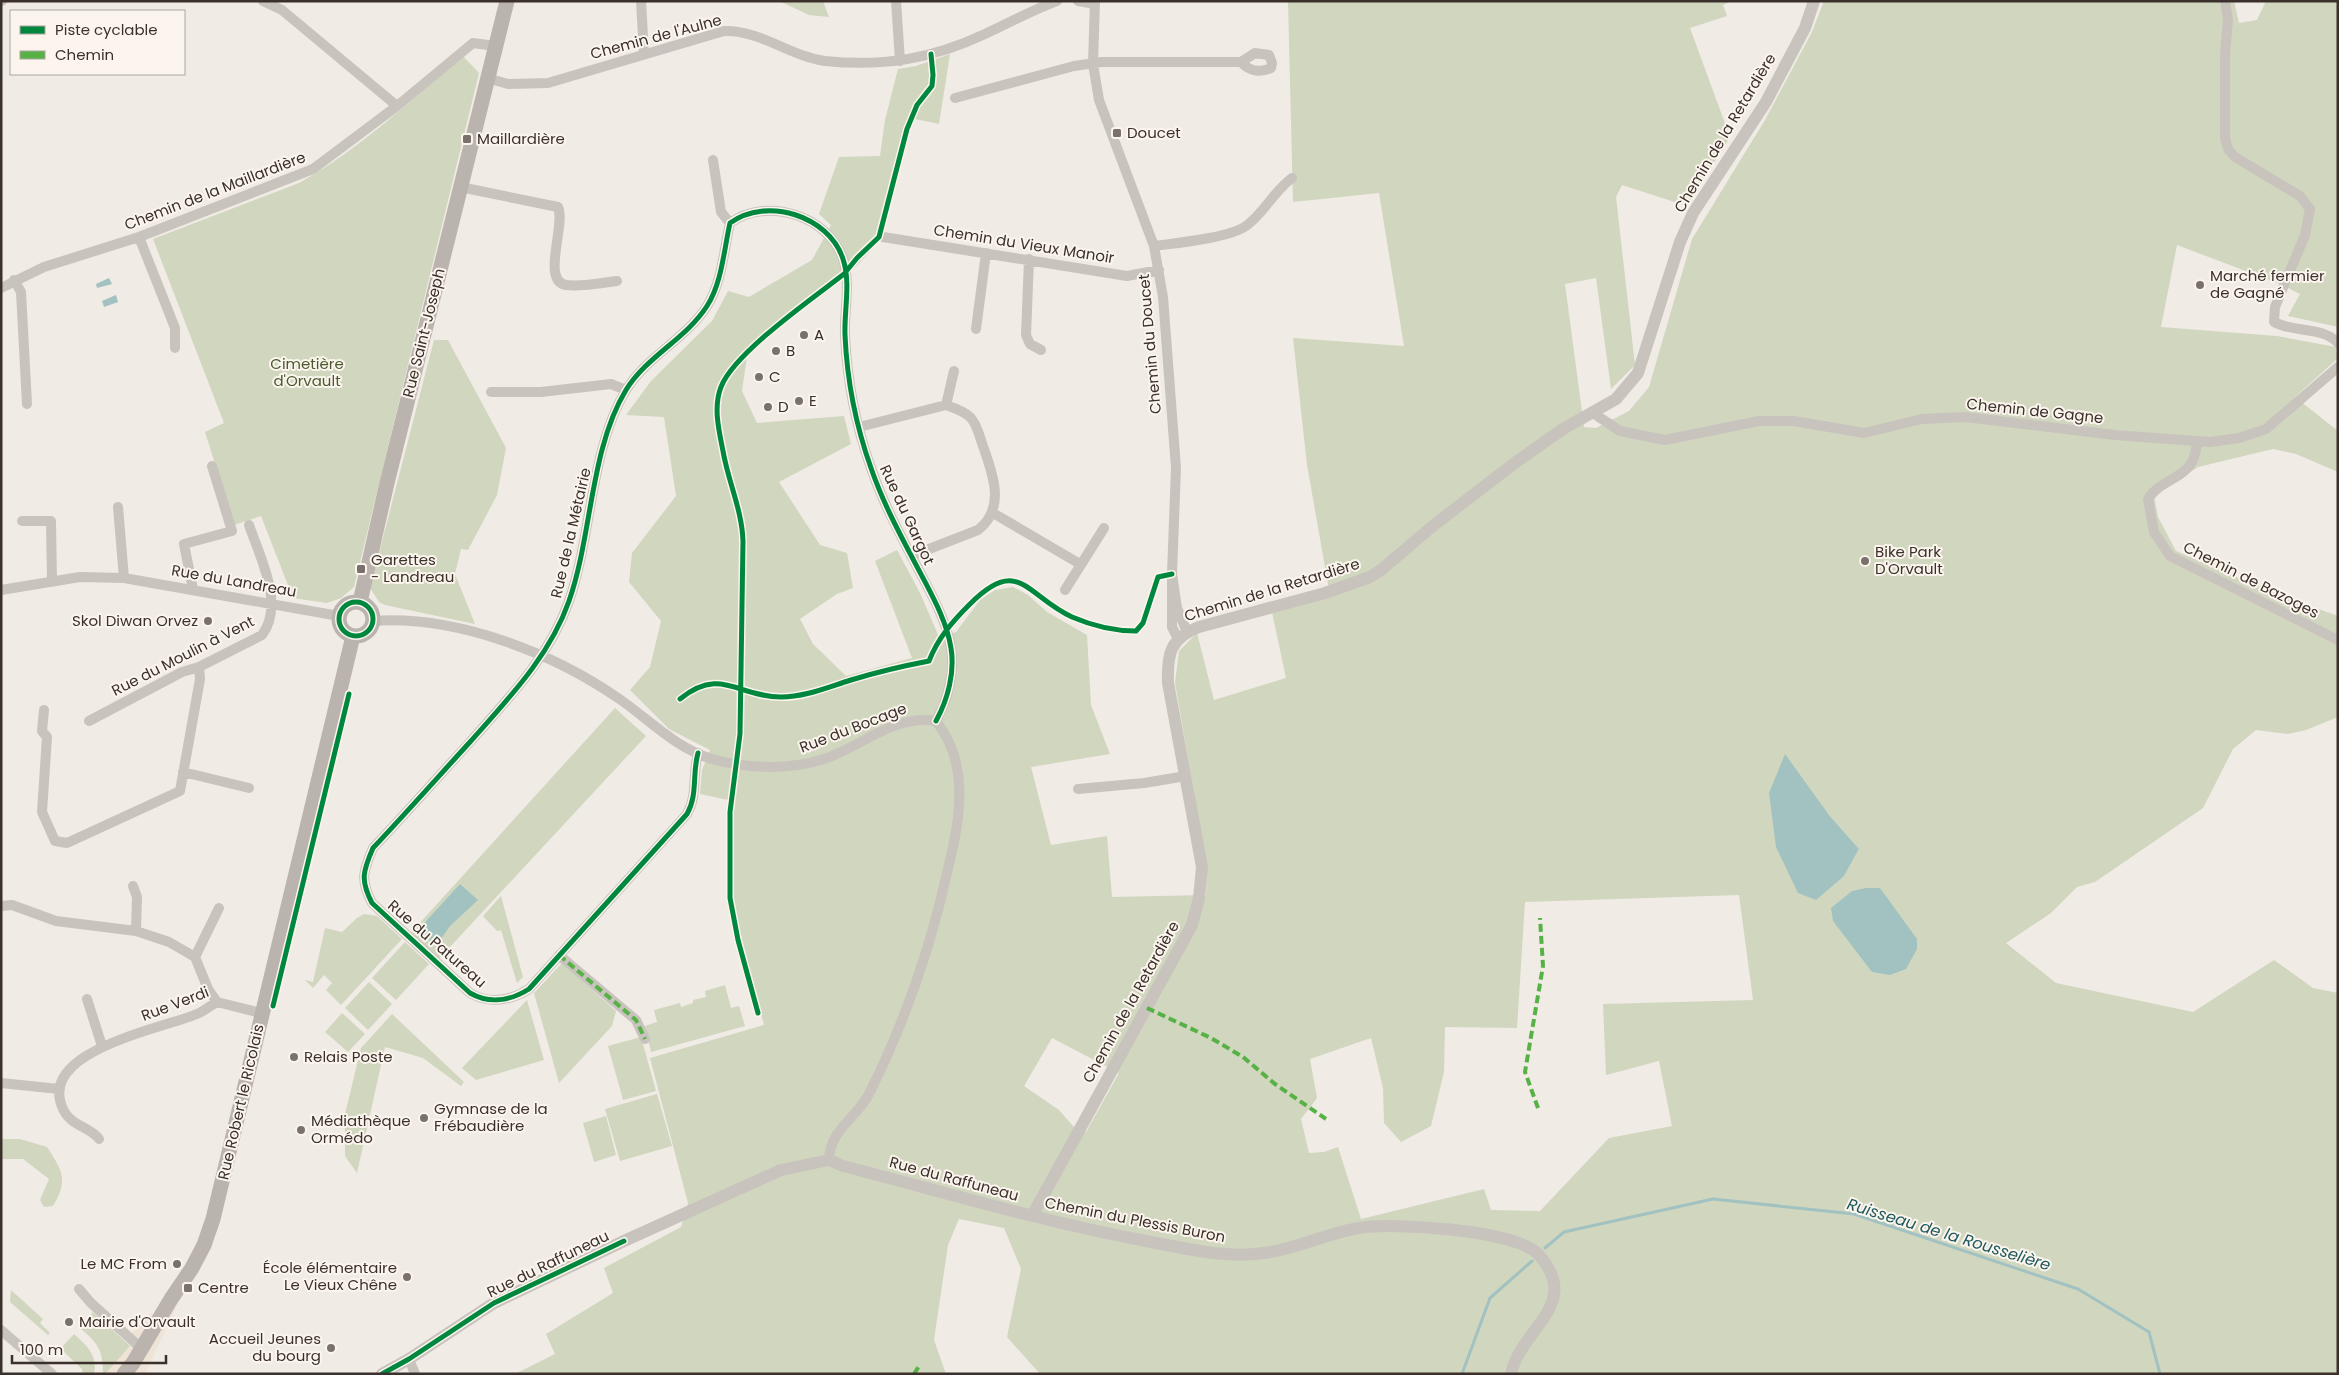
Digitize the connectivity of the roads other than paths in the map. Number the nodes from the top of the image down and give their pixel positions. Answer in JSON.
{"nodes":[{"id":1,"x":263,"y":1,"type":"edge"},
{"id":2,"x":507,"y":1,"type":"edge"},
{"id":3,"x":641,"y":1,"type":"edge"},
{"id":4,"x":896,"y":1,"type":"edge"},
{"id":5,"x":1057,"y":1,"type":"edge"},
{"id":6,"x":1078,"y":1,"type":"edge"},
{"id":7,"x":1814,"y":1,"type":"edge"},
{"id":8,"x":2226,"y":1,"type":"edge"},
{"id":9,"x":1095,"y":2,"type":"edge"},
{"id":10,"x":283,"y":6,"type":"edge"},
{"id":11,"x":495,"y":46,"type":"junction"},
{"id":12,"x":644,"y":54,"type":"junction"},
{"id":13,"x":900,"y":61,"type":"junction"},
{"id":14,"x":1242,"y":62,"type":"dead end"},
{"id":15,"x":1093,"y":64,"type":"junction"},
{"id":16,"x":489,"y":72,"type":"junction"},
{"id":17,"x":955,"y":98,"type":"dead end"},
{"id":18,"x":397,"y":106,"type":"junction"},
{"id":19,"x":713,"y":160,"type":"dead end"},
{"id":20,"x":1292,"y":178,"type":"dead end"},
{"id":21,"x":460,"y":187,"type":"junction"},
{"id":22,"x":730,"y":223,"type":"junction"},
{"id":23,"x":883,"y":237,"type":"dead end"},
{"id":24,"x":139,"y":238,"type":"junction"},
{"id":25,"x":1154,"y":246,"type":"junction"},
{"id":26,"x":986,"y":253,"type":"junction"},
{"id":27,"x":1029,"y":259,"type":"junction"},
{"id":28,"x":1159,"y":270,"type":"junction"},
{"id":29,"x":14,"y":280,"type":"junction"},
{"id":30,"x":616,"y":281,"type":"dead end"},
{"id":31,"x":1,"y":288,"type":"edge"},
{"id":32,"x":976,"y":329,"type":"dead end"},
{"id":33,"x":2338,"y":343,"type":"edge"},
{"id":34,"x":175,"y":348,"type":"dead end"},
{"id":35,"x":1041,"y":350,"type":"dead end"},
{"id":36,"x":2338,"y":367,"type":"edge"},
{"id":37,"x":954,"y":371,"type":"dead end"},
{"id":38,"x":626,"y":390,"type":"junction"},
{"id":39,"x":491,"y":392,"type":"dead end"},
{"id":40,"x":27,"y":404,"type":"dead end"},
{"id":41,"x":946,"y":405,"type":"junction"},
{"id":42,"x":1594,"y":413,"type":"junction"},
{"id":43,"x":859,"y":427,"type":"junction"},
{"id":44,"x":2197,"y":443,"type":"junction"},
{"id":45,"x":212,"y":466,"type":"dead end"},
{"id":46,"x":118,"y":507,"type":"dead end"},
{"id":47,"x":993,"y":513,"type":"junction"},
{"id":48,"x":22,"y":521,"type":"dead end"},
{"id":49,"x":249,"y":525,"type":"dead end"},
{"id":50,"x":1104,"y":528,"type":"dead end"},
{"id":51,"x":911,"y":556,"type":"junction"},
{"id":52,"x":1080,"y":564,"type":"junction"},
{"id":53,"x":124,"y":578,"type":"junction"},
{"id":54,"x":52,"y":581,"type":"junction"},
{"id":55,"x":193,"y":589,"type":"junction"},
{"id":56,"x":1,"y":590,"type":"edge"},
{"id":57,"x":1065,"y":590,"type":"dead end"},
{"id":58,"x":360,"y":602,"type":"junction"},
{"id":59,"x":272,"y":603,"type":"junction"},
{"id":60,"x":339,"y":616,"type":"junction"},
{"id":61,"x":373,"y":621,"type":"junction"},
{"id":62,"x":353,"y":636,"type":"junction"},
{"id":63,"x":1182,"y":636,"type":"junction"},
{"id":64,"x":2338,"y":640,"type":"edge"},
{"id":65,"x":540,"y":656,"type":"junction"},
{"id":66,"x":199,"y":667,"type":"junction"},
{"id":67,"x":44,"y":710,"type":"dead end"},
{"id":68,"x":89,"y":721,"type":"dead end"},
{"id":69,"x":936,"y":721,"type":"junction"},
{"id":70,"x":698,"y":753,"type":"junction"},
{"id":71,"x":183,"y":772,"type":"junction"},
{"id":72,"x":1186,"y":776,"type":"junction"},
{"id":73,"x":249,"y":788,"type":"dead end"},
{"id":74,"x":1078,"y":789,"type":"dead end"},
{"id":75,"x":133,"y":886,"type":"dead end"},
{"id":76,"x":1,"y":906,"type":"edge"},
{"id":77,"x":219,"y":908,"type":"dead end"},
{"id":78,"x":136,"y":931,"type":"junction"},
{"id":79,"x":559,"y":955,"type":"junction"},
{"id":80,"x":196,"y":957,"type":"junction"},
{"id":81,"x":87,"y":999,"type":"dead end"},
{"id":82,"x":217,"y":1002,"type":"junction"},
{"id":83,"x":261,"y":1013,"type":"junction"},
{"id":84,"x":646,"y":1039,"type":"dead end"},
{"id":85,"x":102,"y":1046,"type":"junction"},
{"id":86,"x":1,"y":1082,"type":"edge"},
{"id":87,"x":59,"y":1089,"type":"junction"},
{"id":88,"x":99,"y":1139,"type":"dead end"},
{"id":89,"x":829,"y":1160,"type":"junction"},
{"id":90,"x":1032,"y":1216,"type":"junction"},
{"id":91,"x":79,"y":1289,"type":"dead end"},
{"id":92,"x":1,"y":1330,"type":"edge"},
{"id":93,"x":142,"y":1349,"type":"junction"},
{"id":94,"x":410,"y":1359,"type":"junction"},
{"id":95,"x":52,"y":1374,"type":"edge"},
{"id":96,"x":124,"y":1374,"type":"edge"},
{"id":97,"x":382,"y":1374,"type":"edge"},
{"id":98,"x":415,"y":1374,"type":"edge"},
{"id":99,"x":1511,"y":1374,"type":"edge"}],
"edges":[{"from":1,"to":10,"type":"street"},
{"from":2,"to":11,"type":"main road","name":"Rue Saint-Joseph"},
{"from":3,"to":12,"type":"street"},
{"from":4,"to":13,"type":"street"},
{"from":5,"to":13,"type":"street","name":"Chemin de l'Aulne"},
{"from":6,"to":9,"type":"street"},
{"from":7,"to":42,"type":"street","name":"Chemin de la Retardière"},
{"from":8,"to":33,"type":"street"},
{"from":9,"to":15,"type":"street","name":"Chemin du Doucet"},
{"from":10,"to":18,"type":"street"},
{"from":11,"to":16,"type":"main road","name":"Rue Saint-Joseph"},
{"from":11,"to":18,"type":"street","name":"Chemin de la Maillardière"},
{"from":12,"to":13,"type":"street","name":"Chemin de l'Aulne"},
{"from":12,"to":16,"type":"street","name":"Chemin de l'Aulne"},
{"from":14,"to":15,"type":"street"},
{"from":15,"to":17,"type":"street"},
{"from":15,"to":25,"type":"street","name":"Chemin du Doucet"},
{"from":16,"to":21,"type":"main road","name":"Rue Saint-Joseph"},
{"from":18,"to":24,"type":"street","name":"Chemin de la Maillardière"},
{"from":19,"to":22,"type":"street"},
{"from":20,"to":25,"type":"street"},
{"from":21,"to":30,"type":"street"},
{"from":21,"to":58,"type":"main road","name":"Rue Saint-Joseph"},
{"from":22,"to":38,"type":"street","name":"Rue de la Métairie"},
{"from":22,"to":43,"type":"street","name":"Rue du Gargot"},
{"from":23,"to":26,"type":"street","name":"Chemin du Vieux Manoir"},
{"from":24,"to":29,"type":"street","name":"Chemin de la Maillardière"},
{"from":24,"to":34,"type":"street"},
{"from":25,"to":28,"type":"street","name":"Chemin du Doucet"},
{"from":26,"to":27,"type":"street","name":"Chemin du Vieux Manoir"},
{"from":26,"to":32,"type":"street"},
{"from":27,"to":28,"type":"street","name":"Chemin du Vieux Manoir"},
{"from":27,"to":35,"type":"street"},
{"from":28,"to":63,"type":"street","name":"Chemin du Doucet"},
{"from":29,"to":31,"type":"street","name":"Chemin de la Maillardière"},
{"from":29,"to":40,"type":"street"},
{"from":36,"to":44,"type":"street","name":"Chemin de Gagne"},
{"from":37,"to":41,"type":"street"},
{"from":38,"to":39,"type":"street"},
{"from":38,"to":65,"type":"street","name":"Rue de la Métairie"},
{"from":41,"to":43,"type":"street"},
{"from":41,"to":47,"type":"street"},
{"from":42,"to":44,"type":"street","name":"Chemin de Gagne"},
{"from":42,"to":63,"type":"street","name":"Chemin de la Retardière"},
{"from":43,"to":51,"type":"street","name":"Rue du Gargot"},
{"from":44,"to":64,"type":"street","name":"Chemin de Bazoges"},
{"from":45,"to":55,"type":"street"},
{"from":46,"to":53,"type":"street"},
{"from":47,"to":51,"type":"street"},
{"from":47,"to":52,"type":"street"},
{"from":48,"to":54,"type":"street"},
{"from":49,"to":59,"type":"street"},
{"from":50,"to":52,"type":"street"},
{"from":51,"to":69,"type":"street","name":"Rue du Gargot"},
{"from":52,"to":57,"type":"street"},
{"from":53,"to":54,"type":"street","name":"Rue du Landreau"},
{"from":53,"to":55,"type":"street","name":"Rue du Landreau"},
{"from":54,"to":56,"type":"street","name":"Rue du Landreau"},
{"from":55,"to":59,"type":"street","name":"Rue du Landreau"},
{"from":58,"to":60,"type":"main road"},
{"from":58,"to":61,"type":"main road"},
{"from":59,"to":60,"type":"street","name":"Rue du Landreau"},
{"from":59,"to":66,"type":"street","name":"Rue du Moulin à Vent"},
{"from":60,"to":62,"type":"main road"},
{"from":61,"to":62,"type":"main road"},
{"from":61,"to":65,"type":"street","name":"Rue du Bocage"},
{"from":62,"to":83,"type":"main road","name":"Rue Robert le Ricolais"},
{"from":63,"to":72,"type":"street","name":"Chemin de la Retardière"},
{"from":65,"to":70,"type":"street","name":"Rue du Bocage"},
{"from":65,"to":79,"type":"street","name":"Rue du Patureau"},
{"from":66,"to":68,"type":"street","name":"Rue du Moulin à Vent"},
{"from":66,"to":71,"type":"street"},
{"from":67,"to":71,"type":"street"},
{"from":69,"to":70,"type":"street","name":"Rue du Bocage"},
{"from":69,"to":89,"type":"street"},
{"from":70,"to":79,"type":"street","name":"Rue du Patureau"},
{"from":71,"to":73,"type":"street"},
{"from":72,"to":74,"type":"street"},
{"from":72,"to":90,"type":"street","name":"Chemin de la Retardière"},
{"from":75,"to":78,"type":"street"},
{"from":76,"to":78,"type":"street"},
{"from":77,"to":80,"type":"street"},
{"from":78,"to":80,"type":"street"},
{"from":79,"to":84,"type":"street"},
{"from":80,"to":82,"type":"street"},
{"from":81,"to":85,"type":"street"},
{"from":82,"to":83,"type":"street","name":"Rue Verdi"},
{"from":82,"to":85,"type":"street","name":"Rue Verdi"},
{"from":83,"to":93,"type":"main road","name":"Rue Robert le Ricolais"},
{"from":85,"to":87,"type":"street","name":"Rue Verdi"},
{"from":86,"to":87,"type":"street"},
{"from":87,"to":88,"type":"street"},
{"from":89,"to":90,"type":"street","name":"Rue du Raffuneau"},
{"from":89,"to":94,"type":"street","name":"Rue du Raffuneau"},
{"from":90,"to":99,"type":"street","name":"Chemin du Plessis Buron"},
{"from":91,"to":93,"type":"street"},
{"from":92,"to":95,"type":"street"},
{"from":93,"to":96,"type":"main road","name":"Rue Robert le Ricolais"},
{"from":94,"to":97,"type":"street","name":"Rue du Raffuneau"},
{"from":94,"to":98,"type":"street"}]}
